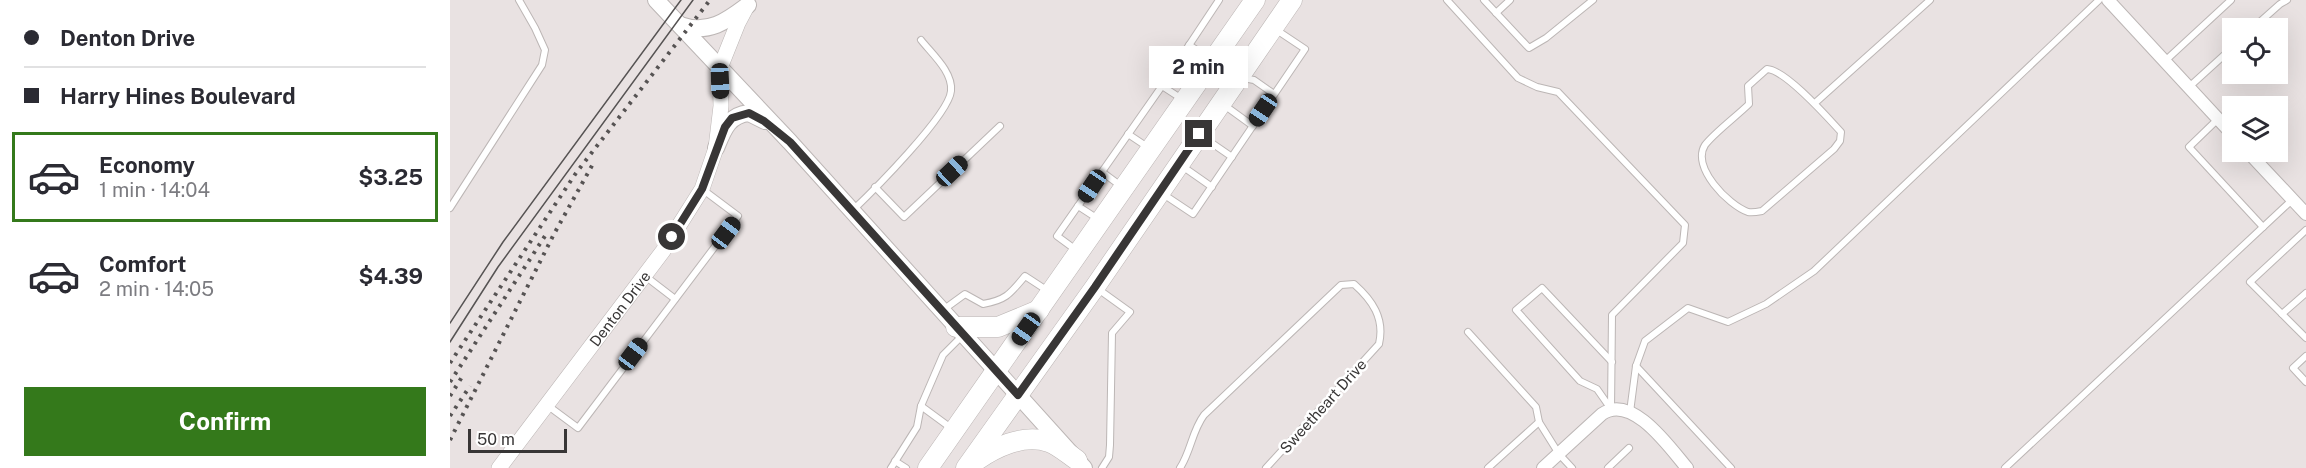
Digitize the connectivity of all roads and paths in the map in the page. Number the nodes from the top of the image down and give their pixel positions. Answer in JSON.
{"nodes":[{"id":1,"x":519,"y":0,"type":"edge"},
{"id":2,"x":656,"y":0,"type":"edge"},
{"id":3,"x":1219,"y":0,"type":"edge"},
{"id":4,"x":1292,"y":0,"type":"edge"},
{"id":5,"x":1447,"y":0,"type":"edge"},
{"id":6,"x":1484,"y":0,"type":"edge"},
{"id":7,"x":1510,"y":0,"type":"edge"},
{"id":8,"x":1593,"y":0,"type":"edge"},
{"id":9,"x":1930,"y":0,"type":"edge"},
{"id":10,"x":2099,"y":0,"type":"edge"},
{"id":11,"x":2108,"y":0,"type":"edge"},
{"id":12,"x":2231,"y":0,"type":"edge"},
{"id":13,"x":2287,"y":0,"type":"edge"},
{"id":14,"x":1248,"y":2,"type":"edge"},
{"id":15,"x":750,"y":3,"type":"edge"},
{"id":16,"x":1496,"y":13,"type":"junction"},
{"id":17,"x":2264,"y":18,"type":"edge"},
{"id":18,"x":680,"y":26,"type":"junction"},
{"id":19,"x":1273,"y":27,"type":"junction"},
{"id":20,"x":921,"y":40,"type":"dead end"},
{"id":21,"x":1189,"y":45,"type":"junction"},
{"id":22,"x":2222,"y":57,"type":"edge"},
{"id":23,"x":1213,"y":60,"type":"junction"},
{"id":24,"x":2164,"y":61,"type":"junction"},
{"id":25,"x":720,"y":68,"type":"junction"},
{"id":26,"x":1238,"y":77,"type":"junction"},
{"id":27,"x":1162,"y":86,"type":"junction"},
{"id":28,"x":2189,"y":88,"type":"junction"},
{"id":29,"x":1274,"y":94,"type":"junction"},
{"id":30,"x":1184,"y":101,"type":"junction"},
{"id":31,"x":1220,"y":103,"type":"junction"},
{"id":32,"x":1815,"y":103,"type":"junction"},
{"id":33,"x":2218,"y":119,"type":"junction"},
{"id":34,"x":2222,"y":123,"type":"edge"},
{"id":35,"x":1000,"y":126,"type":"dead end"},
{"id":36,"x":1253,"y":126,"type":"junction"},
{"id":37,"x":1128,"y":134,"type":"junction"},
{"id":38,"x":1199,"y":134,"type":"junction"},
{"id":39,"x":790,"y":142,"type":"junction"},
{"id":40,"x":716,"y":148,"type":"junction"},
{"id":41,"x":1152,"y":150,"type":"junction"},
{"id":42,"x":1232,"y":157,"type":"junction"},
{"id":43,"x":2257,"y":162,"type":"edge"},
{"id":44,"x":1178,"y":164,"type":"junction"},
{"id":45,"x":1102,"y":172,"type":"junction"},
{"id":46,"x":875,"y":187,"type":"junction"},
{"id":47,"x":1212,"y":187,"type":"junction"},
{"id":48,"x":1125,"y":188,"type":"junction"},
{"id":49,"x":702,"y":189,"type":"junction"},
{"id":50,"x":1160,"y":192,"type":"junction"},
{"id":51,"x":2292,"y":199,"type":"junction"},
{"id":52,"x":1078,"y":206,"type":"junction"},
{"id":53,"x":450,"y":208,"type":"edge"},
{"id":54,"x":852,"y":211,"type":"junction"},
{"id":55,"x":2306,"y":214,"type":"edge"},
{"id":56,"x":1101,"y":221,"type":"junction"},
{"id":57,"x":2264,"y":227,"type":"junction"},
{"id":58,"x":2306,"y":230,"type":"edge"},
{"id":59,"x":1079,"y":252,"type":"junction"},
{"id":60,"x":645,"y":276,"type":"junction"},
{"id":61,"x":1095,"y":287,"type":"junction"},
{"id":62,"x":1051,"y":293,"type":"junction"},
{"id":63,"x":2306,"y":293,"type":"edge"},
{"id":64,"x":675,"y":299,"type":"junction"},
{"id":65,"x":1039,"y":310,"type":"junction"},
{"id":66,"x":942,"y":311,"type":"junction"},
{"id":67,"x":2282,"y":314,"type":"junction"},
{"id":68,"x":960,"y":331,"type":"junction"},
{"id":69,"x":1468,"y":332,"type":"dead end"},
{"id":70,"x":2306,"y":338,"type":"edge"},
{"id":71,"x":2306,"y":356,"type":"edge"},
{"id":72,"x":1611,"y":362,"type":"junction"},
{"id":73,"x":1636,"y":366,"type":"junction"},
{"id":74,"x":996,"y":372,"type":"junction"},
{"id":75,"x":2306,"y":382,"type":"edge"},
{"id":76,"x":1018,"y":395,"type":"junction"},
{"id":77,"x":547,"y":405,"type":"junction"},
{"id":78,"x":921,"y":406,"type":"junction"},
{"id":79,"x":1611,"y":410,"type":"junction"},
{"id":80,"x":1630,"y":412,"type":"junction"},
{"id":81,"x":1539,"y":422,"type":"junction"},
{"id":82,"x":954,"y":430,"type":"junction"},
{"id":83,"x":1629,"y":448,"type":"dead end"},
{"id":84,"x":1559,"y":454,"type":"junction"},
{"id":85,"x":895,"y":461,"type":"junction"},
{"id":86,"x":1080,"y":464,"type":"edge"},
{"id":87,"x":499,"y":468,"type":"edge"},
{"id":88,"x":891,"y":468,"type":"edge"},
{"id":89,"x":906,"y":468,"type":"edge"},
{"id":90,"x":928,"y":468,"type":"edge"},
{"id":91,"x":966,"y":468,"type":"edge"},
{"id":92,"x":1102,"y":468,"type":"edge"},
{"id":93,"x":1180,"y":468,"type":"edge"},
{"id":94,"x":1266,"y":468,"type":"edge"},
{"id":95,"x":1488,"y":468,"type":"edge"},
{"id":96,"x":1543,"y":468,"type":"edge"},
{"id":97,"x":1572,"y":468,"type":"edge"},
{"id":98,"x":1608,"y":468,"type":"edge"},
{"id":99,"x":1687,"y":468,"type":"edge"},
{"id":100,"x":1731,"y":468,"type":"edge"},
{"id":101,"x":2006,"y":468,"type":"edge"}],
"edges":[{"from":1,"to":53,"type":"lane"},
{"from":2,"to":18,"type":"main road"},
{"from":3,"to":21,"type":"lane"},
{"from":4,"to":19,"type":"main road"},
{"from":5,"to":72,"type":"lane"},
{"from":6,"to":16,"type":"lane"},
{"from":7,"to":16,"type":"lane"},
{"from":8,"to":16,"type":"lane"},
{"from":9,"to":32,"type":"lane"},
{"from":10,"to":73,"type":"lane"},
{"from":11,"to":24,"type":"street"},
{"from":12,"to":24,"type":"lane"},
{"from":13,"to":17,"type":"lane"},
{"from":14,"to":23,"type":"main road"},
{"from":15,"to":18,"type":"main road"},
{"from":15,"to":25,"type":"street","name":"Denton Drive"},
{"from":18,"to":25,"type":"main road"},
{"from":19,"to":26,"type":"main road"},
{"from":19,"to":29,"type":"lane"},
{"from":20,"to":46,"type":"lane"},
{"from":21,"to":23,"type":"lane"},
{"from":21,"to":27,"type":"lane"},
{"from":22,"to":28,"type":"lane"},
{"from":23,"to":26,"type":"main road"},
{"from":23,"to":30,"type":"main road"},
{"from":24,"to":28,"type":"street"},
{"from":25,"to":39,"type":"main road"},
{"from":25,"to":40,"type":"street","name":"Denton Drive"},
{"from":26,"to":29,"type":"lane"},
{"from":26,"to":31,"type":"main road"},
{"from":27,"to":30,"type":"lane"},
{"from":27,"to":37,"type":"lane"},
{"from":28,"to":33,"type":"street"},
{"from":29,"to":36,"type":"lane"},
{"from":30,"to":41,"type":"main road"},
{"from":31,"to":36,"type":"lane"},
{"from":31,"to":38,"type":"main road"},
{"from":32,"to":32,"type":"lane"},
{"from":33,"to":34,"type":"street"},
{"from":33,"to":57,"type":"lane"},
{"from":35,"to":46,"type":"lane"},
{"from":36,"to":42,"type":"lane"},
{"from":37,"to":41,"type":"lane"},
{"from":37,"to":45,"type":"lane"},
{"from":38,"to":42,"type":"lane"},
{"from":38,"to":44,"type":"main road"},
{"from":39,"to":40,"type":"main road"},
{"from":39,"to":54,"type":"main road"},
{"from":40,"to":49,"type":"street","name":"Denton Drive"},
{"from":41,"to":48,"type":"main road"},
{"from":42,"to":47,"type":"lane"},
{"from":43,"to":51,"type":"street"},
{"from":44,"to":47,"type":"lane"},
{"from":44,"to":50,"type":"main road"},
{"from":45,"to":48,"type":"lane"},
{"from":45,"to":52,"type":"lane"},
{"from":46,"to":54,"type":"lane"},
{"from":47,"to":50,"type":"lane"},
{"from":48,"to":56,"type":"main road"},
{"from":49,"to":60,"type":"street","name":"Denton Drive"},
{"from":49,"to":64,"type":"lane"},
{"from":50,"to":61,"type":"main road"},
{"from":51,"to":55,"type":"street"},
{"from":51,"to":57,"type":"lane"},
{"from":52,"to":56,"type":"lane"},
{"from":52,"to":59,"type":"lane"},
{"from":54,"to":66,"type":"main road"},
{"from":56,"to":59,"type":"main road"},
{"from":57,"to":101,"type":"lane"},
{"from":58,"to":67,"type":"lane"},
{"from":59,"to":62,"type":"main road"},
{"from":60,"to":64,"type":"lane"},
{"from":60,"to":77,"type":"street","name":"Denton Drive"},
{"from":61,"to":76,"type":"main road"},
{"from":61,"to":92,"type":"lane"},
{"from":62,"to":65,"type":"main road"},
{"from":62,"to":66,"type":"lane"},
{"from":63,"to":67,"type":"lane"},
{"from":64,"to":77,"type":"lane"},
{"from":65,"to":68,"type":"main road"},
{"from":65,"to":74,"type":"main road"},
{"from":66,"to":68,"type":"main road"},
{"from":67,"to":70,"type":"lane"},
{"from":68,"to":74,"type":"main road"},
{"from":68,"to":78,"type":"lane"},
{"from":69,"to":81,"type":"lane"},
{"from":71,"to":75,"type":"lane"},
{"from":72,"to":79,"type":"lane"},
{"from":72,"to":79,"type":"lane"},
{"from":73,"to":80,"type":"lane"},
{"from":73,"to":100,"type":"lane"},
{"from":74,"to":76,"type":"main road"},
{"from":74,"to":82,"type":"main road"},
{"from":76,"to":86,"type":"main road"},
{"from":76,"to":91,"type":"main road"},
{"from":77,"to":87,"type":"street","name":"Denton Drive"},
{"from":78,"to":82,"type":"lane"},
{"from":78,"to":85,"type":"lane"},
{"from":79,"to":80,"type":"street"},
{"from":79,"to":84,"type":"street"},
{"from":80,"to":99,"type":"street"},
{"from":81,"to":84,"type":"lane"},
{"from":81,"to":95,"type":"lane"},
{"from":82,"to":90,"type":"main road"},
{"from":83,"to":98,"type":"lane"},
{"from":84,"to":96,"type":"street"},
{"from":84,"to":97,"type":"lane"},
{"from":85,"to":88,"type":"lane"},
{"from":85,"to":89,"type":"lane"},
{"from":86,"to":91,"type":"main road"},
{"from":93,"to":94,"type":"lane","name":"Sweetheart Drive"}]}
